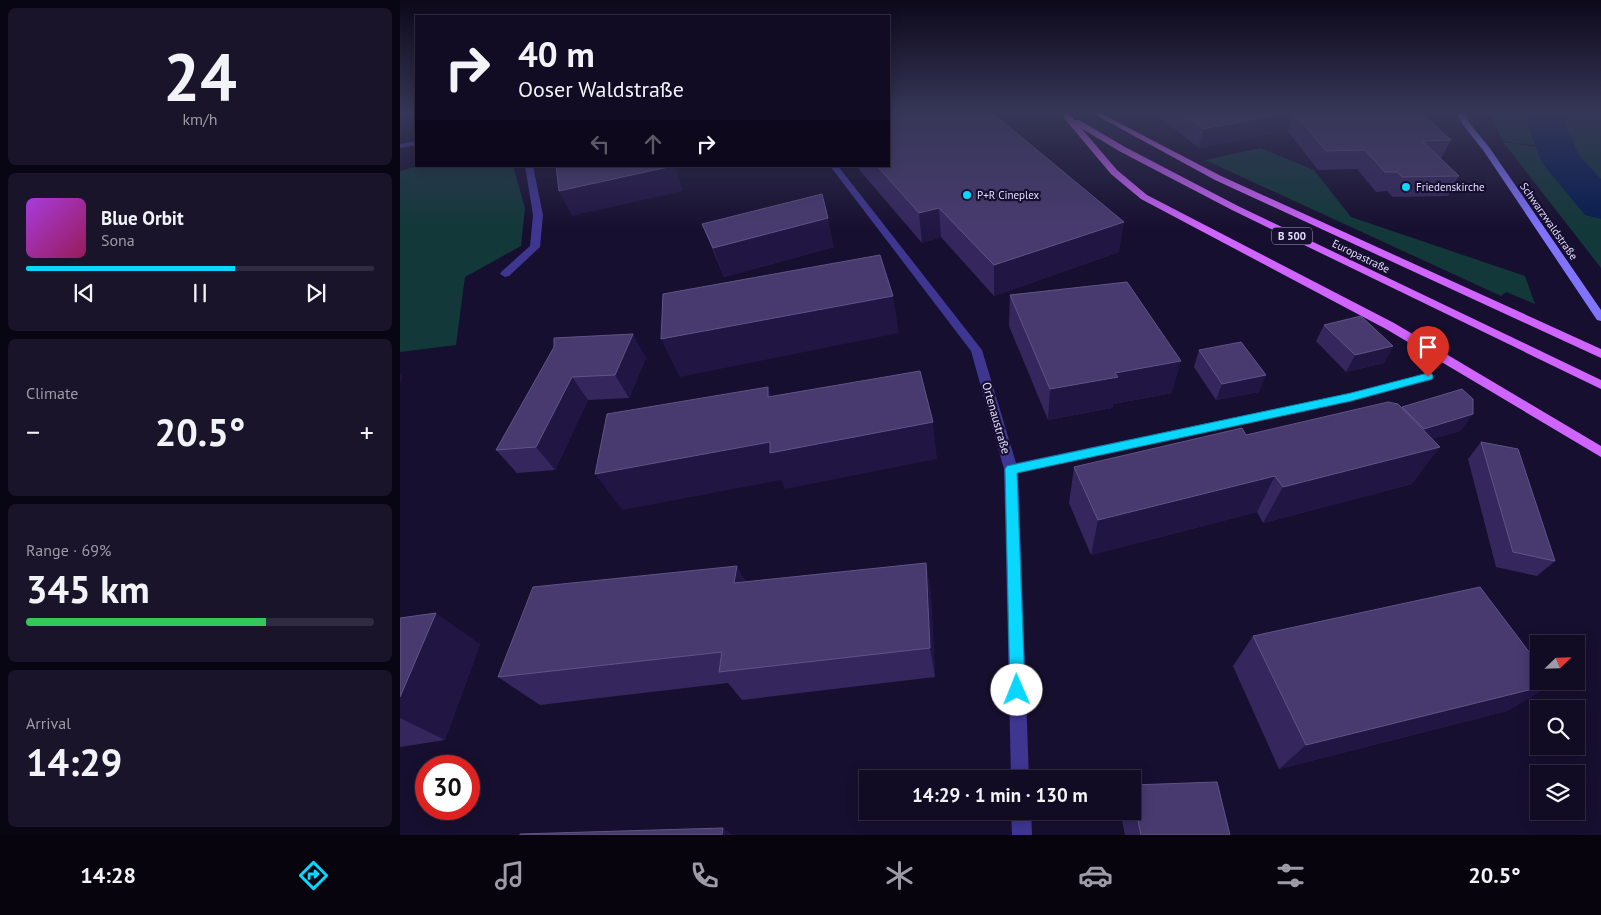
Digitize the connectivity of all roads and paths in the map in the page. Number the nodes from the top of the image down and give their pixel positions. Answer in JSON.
{"nodes":[{"id":1,"x":1097,"y":152,"type":"edge"},
{"id":2,"x":1128,"y":152,"type":"edge"},
{"id":3,"x":1169,"y":152,"type":"edge"},
{"id":4,"x":1488,"y":152,"type":"edge"},
{"id":5,"x":529,"y":167,"type":"edge"},
{"id":6,"x":835,"y":167,"type":"edge"},
{"id":7,"x":505,"y":274,"type":"dead end"},
{"id":8,"x":1601,"y":318,"type":"edge"},
{"id":9,"x":1601,"y":354,"type":"edge"},
{"id":10,"x":1428,"y":377,"type":"dead end"},
{"id":11,"x":1601,"y":385,"type":"edge"},
{"id":12,"x":1601,"y":452,"type":"edge"},
{"id":13,"x":1011,"y":469,"type":"junction"},
{"id":14,"x":1020,"y":770,"type":"edge"},
{"id":15,"x":1021,"y":820,"type":"edge"},
{"id":16,"x":1022,"y":835,"type":"edge"}],
"edges":[{"from":1,"to":12,"type":"main road"},
{"from":2,"to":11,"type":"main road","name":"Europastraße","number":"B 500"},
{"from":3,"to":9,"type":"main road","name":"Europastraße","number":"B 500"},
{"from":4,"to":8,"type":"street","name":"Schwarzwaldstraße"},
{"from":5,"to":7,"type":"street"},
{"from":6,"to":13,"type":"street","name":"Ortenaustraße"},
{"from":10,"to":13,"type":"street"},
{"from":13,"to":14,"type":"street","name":"Ortenaustraße"},
{"from":15,"to":16,"type":"street"}]}
